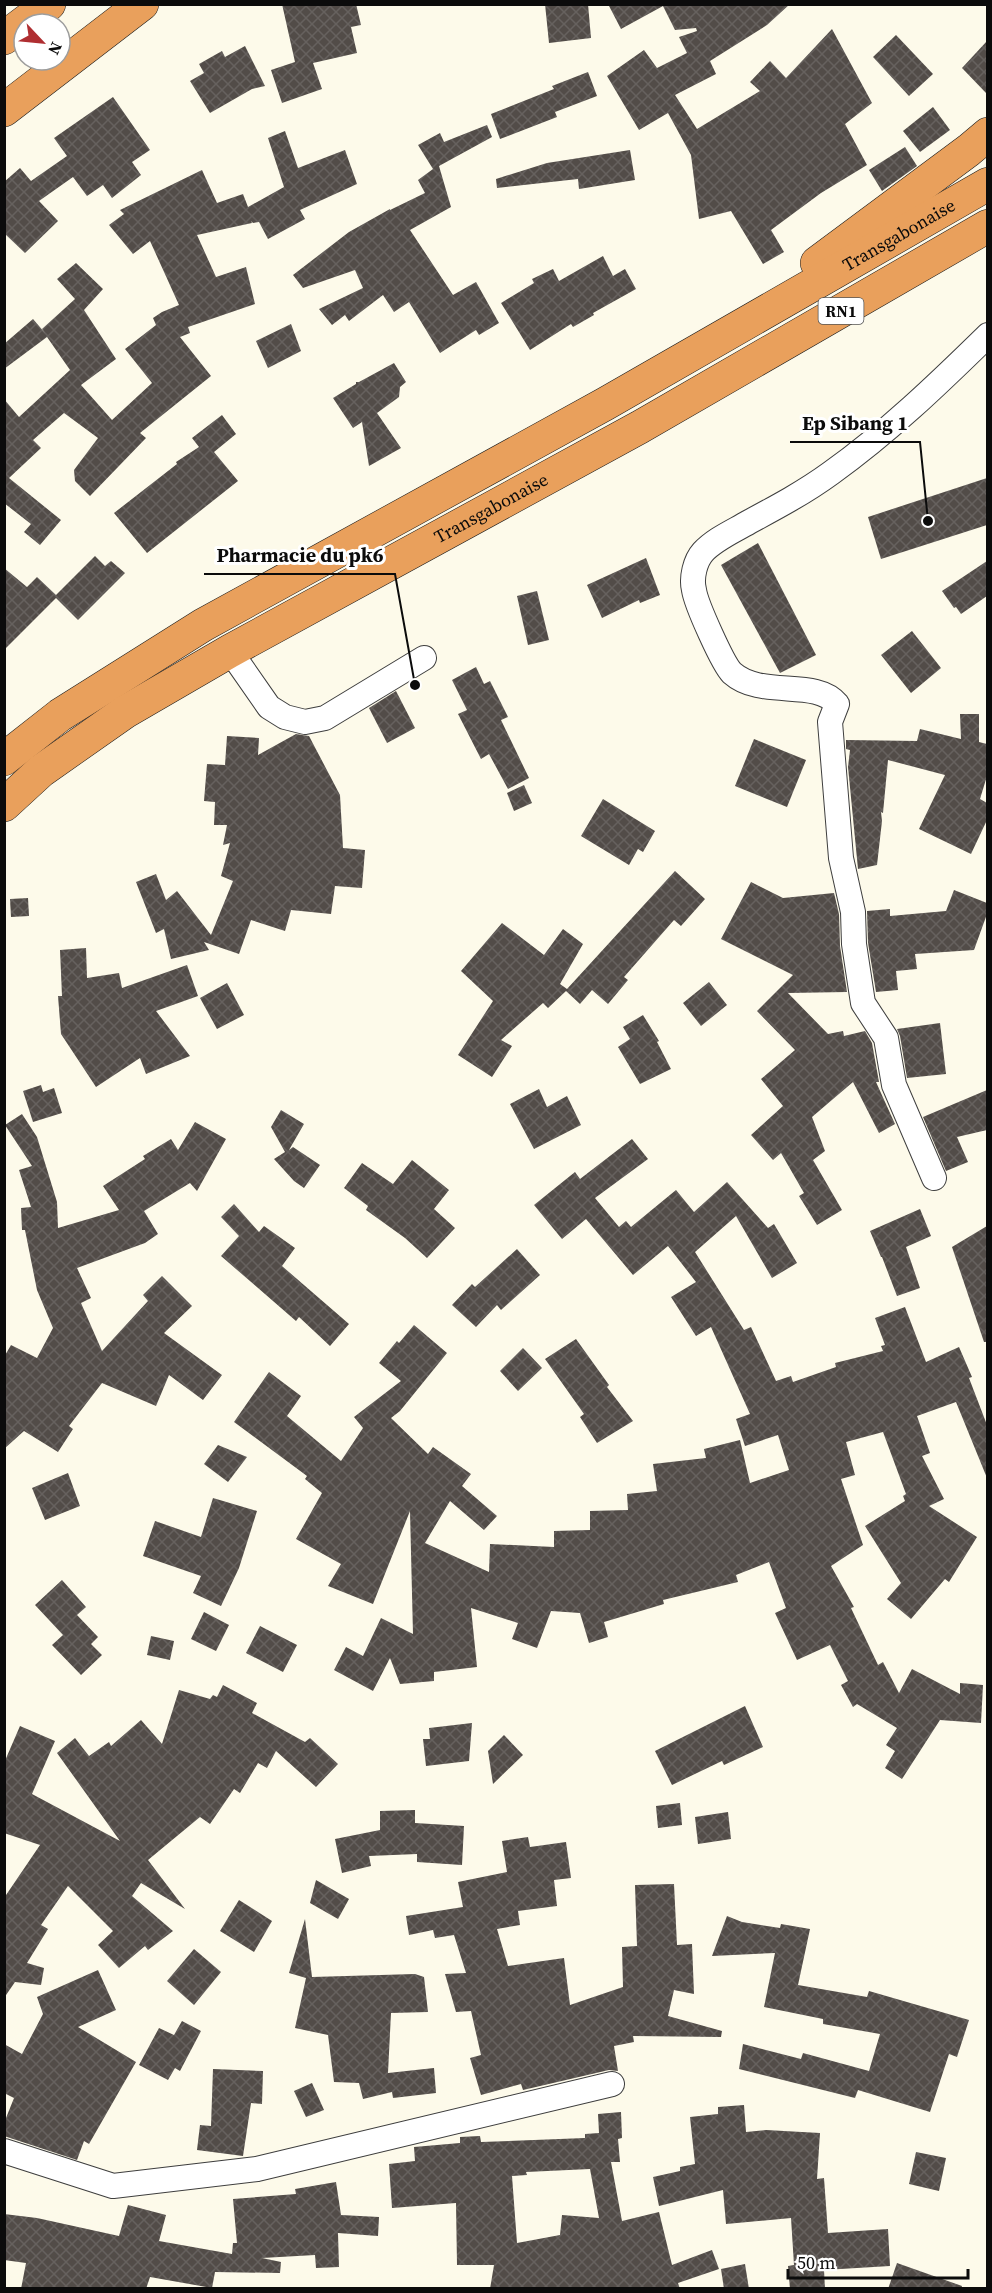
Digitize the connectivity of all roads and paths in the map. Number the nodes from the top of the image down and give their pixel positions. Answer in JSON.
{"nodes":[{"id":1,"x":49,"y":4,"type":"edge"},
{"id":2,"x":142,"y":4,"type":"edge"},
{"id":3,"x":4,"y":38,"type":"edge"},
{"id":4,"x":4,"y":110,"type":"edge"},
{"id":5,"x":987,"y":134,"type":"edge"},
{"id":6,"x":987,"y":184,"type":"edge"},
{"id":7,"x":987,"y":226,"type":"edge"},
{"id":8,"x":776,"y":307,"type":"junction"},
{"id":9,"x":987,"y":335,"type":"edge"},
{"id":10,"x":230,"y":651,"type":"junction"},
{"id":11,"x":424,"y":658,"type":"dead end"},
{"id":12,"x":4,"y":759,"type":"edge"},
{"id":13,"x":4,"y":805,"type":"edge"},
{"id":14,"x":934,"y":1178,"type":"dead end"},
{"id":15,"x":612,"y":2084,"type":"dead end"},
{"id":16,"x":4,"y":2151,"type":"edge"}],
"edges":[{"from":1,"to":3,"type":"highway"},
{"from":2,"to":4,"type":"highway"},
{"from":5,"to":8,"type":"highway"},
{"from":6,"to":8,"type":"highway","name":"Transgabonaise","number":"RN1"},
{"from":7,"to":10,"type":"highway","name":"Transgabonaise","number":"RN1"},
{"from":8,"to":12,"type":"highway","name":"Transgabonaise","number":"RN1"},
{"from":9,"to":14,"type":"street"},
{"from":10,"to":11,"type":"street"},
{"from":10,"to":13,"type":"highway","name":"Transgabonaise","number":"RN1"},
{"from":15,"to":16,"type":"street"}]}
